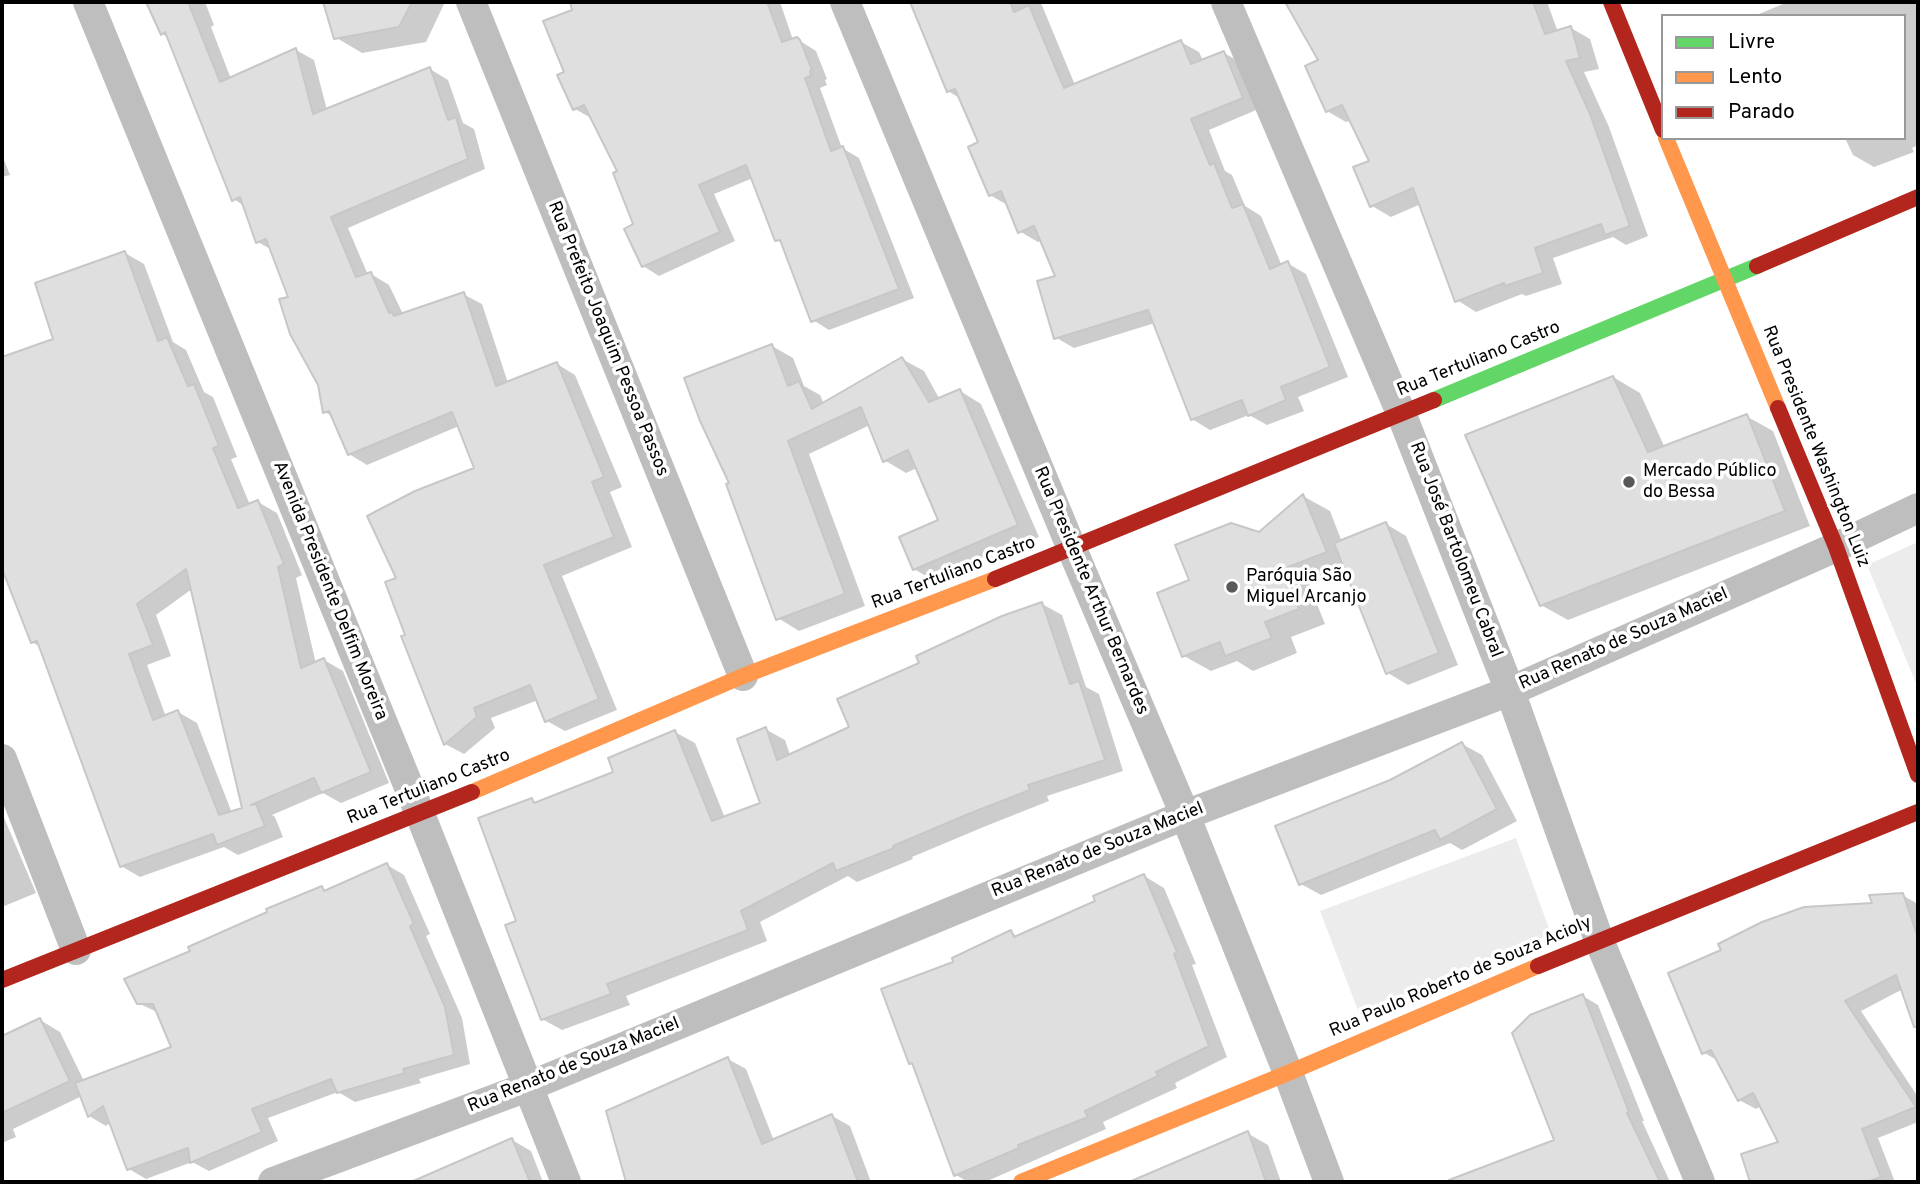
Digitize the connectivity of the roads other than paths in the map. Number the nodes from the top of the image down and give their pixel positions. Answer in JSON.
{"nodes":[{"id":1,"x":88,"y":2,"type":"edge"},
{"id":2,"x":471,"y":2,"type":"edge"},
{"id":3,"x":845,"y":2,"type":"edge"},
{"id":4,"x":1226,"y":2,"type":"edge"},
{"id":5,"x":1611,"y":2,"type":"edge"},
{"id":6,"x":1661,"y":125,"type":"edge"},
{"id":7,"x":1667,"y":140,"type":"edge"},
{"id":8,"x":1918,"y":197,"type":"edge"},
{"id":9,"x":1724,"y":280,"type":"junction"},
{"id":10,"x":1401,"y":413,"type":"junction"},
{"id":11,"x":1918,"y":508,"type":"edge"},
{"id":12,"x":1836,"y":547,"type":"junction"},
{"id":13,"x":1072,"y":549,"type":"junction"},
{"id":14,"x":743,"y":676,"type":"junction"},
{"id":15,"x":1510,"y":691,"type":"junction"},
{"id":16,"x":2,"y":759,"type":"edge"},
{"id":17,"x":1918,"y":775,"type":"edge"},
{"id":18,"x":1918,"y":812,"type":"edge"},
{"id":19,"x":420,"y":814,"type":"junction"},
{"id":20,"x":1185,"y":815,"type":"junction"},
{"id":21,"x":1599,"y":940,"type":"junction"},
{"id":22,"x":76,"y":950,"type":"junction"},
{"id":23,"x":2,"y":980,"type":"edge"},
{"id":24,"x":1288,"y":1073,"type":"junction"},
{"id":25,"x":527,"y":1087,"type":"junction"},
{"id":26,"x":273,"y":1182,"type":"edge"},
{"id":27,"x":566,"y":1182,"type":"edge"},
{"id":28,"x":1021,"y":1182,"type":"edge"},
{"id":29,"x":1329,"y":1182,"type":"edge"},
{"id":30,"x":1700,"y":1182,"type":"edge"}],
"edges":[{"from":1,"to":19,"type":"street","name":"Avenida Presidente Delfim Moreira"},
{"from":2,"to":14,"type":"street","name":"Rua Prefeito Joaquim Pessoa Passos"},
{"from":3,"to":13,"type":"street","name":"Rua Presidente Arthur Bernardes"},
{"from":4,"to":10,"type":"street","name":"Rua José Bartolomeu Cabral"},
{"from":5,"to":6,"type":"street"},
{"from":7,"to":9,"type":"street","name":"Rua Presidente Washington Luiz"},
{"from":8,"to":9,"type":"street","name":"Rua Tertuliano Castro"},
{"from":9,"to":10,"type":"street","name":"Rua Tertuliano Castro"},
{"from":9,"to":12,"type":"street","name":"Rua Presidente Washington Luiz"},
{"from":10,"to":13,"type":"street","name":"Rua Tertuliano Castro"},
{"from":10,"to":15,"type":"street","name":"Rua José Bartolomeu Cabral"},
{"from":11,"to":12,"type":"street","name":"Rua Renato de Souza Maciel"},
{"from":12,"to":15,"type":"street","name":"Rua Renato de Souza Maciel"},
{"from":12,"to":17,"type":"street","name":"Rua Presidente Washington Luiz"},
{"from":13,"to":14,"type":"street","name":"Rua Tertuliano Castro"},
{"from":13,"to":20,"type":"street","name":"Rua Presidente Arthur Bernardes"},
{"from":14,"to":19,"type":"street","name":"Rua Tertuliano Castro"},
{"from":15,"to":20,"type":"street","name":"Rua Renato de Souza Maciel"},
{"from":15,"to":21,"type":"street","name":"Rua José Bartolomeu Cabral"},
{"from":16,"to":22,"type":"street"},
{"from":18,"to":21,"type":"street","name":"Rua Paulo Roberto de Souza Acioly"},
{"from":19,"to":22,"type":"street","name":"Rua Tertuliano Castro"},
{"from":19,"to":25,"type":"street","name":"Avenida Presidente Delfim Moreira"},
{"from":20,"to":24,"type":"street","name":"Rua Presidente Arthur Bernardes"},
{"from":20,"to":25,"type":"street","name":"Rua Renato de Souza Maciel"},
{"from":21,"to":24,"type":"street","name":"Rua Paulo Roberto de Souza Acioly"},
{"from":21,"to":30,"type":"street","name":"Rua José Bartolomeu Cabral"},
{"from":22,"to":23,"type":"street","name":"Rua Tertuliano Castro"},
{"from":24,"to":28,"type":"street","name":"Rua Paulo Roberto de Souza Acioly"},
{"from":24,"to":29,"type":"street","name":"Rua Presidente Arthur Bernardes"},
{"from":25,"to":26,"type":"street","name":"Rua Renato de Souza Maciel"},
{"from":25,"to":27,"type":"street","name":"Avenida Presidente Delfim Moreira"}]}
